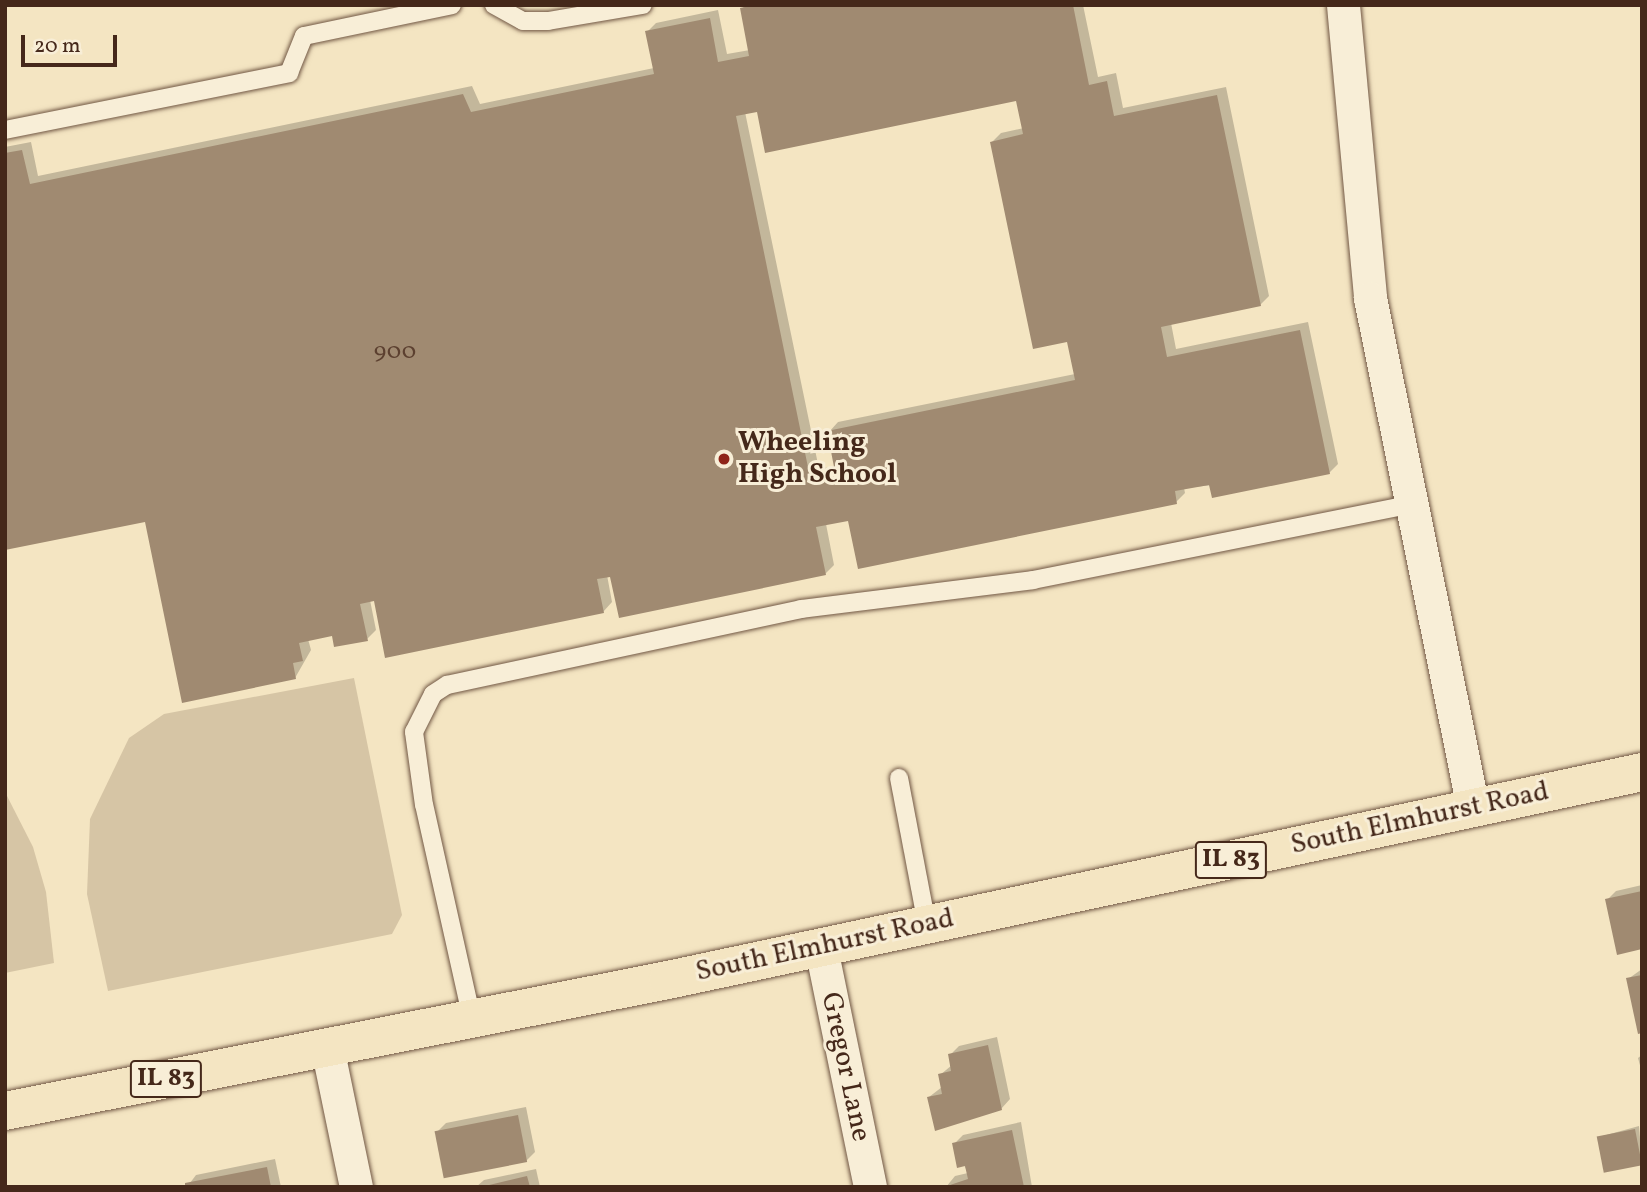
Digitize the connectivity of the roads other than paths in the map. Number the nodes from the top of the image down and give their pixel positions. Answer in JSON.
{"nodes":[{"id":1,"x":452,"y":5,"type":"edge"},
{"id":2,"x":494,"y":5,"type":"edge"},
{"id":3,"x":643,"y":5,"type":"edge"},
{"id":4,"x":1343,"y":5,"type":"edge"},
{"id":5,"x":5,"y":130,"type":"edge"},
{"id":6,"x":1415,"y":504,"type":"junction"},
{"id":7,"x":1642,"y":772,"type":"edge"},
{"id":8,"x":899,"y":778,"type":"dead end"},
{"id":9,"x":1473,"y":808,"type":"junction"},
{"id":10,"x":927,"y":925,"type":"junction"},
{"id":11,"x":821,"y":948,"type":"junction"},
{"id":12,"x":472,"y":1019,"type":"junction"},
{"id":13,"x":327,"y":1047,"type":"junction"},
{"id":14,"x":5,"y":1111,"type":"edge"},
{"id":15,"x":356,"y":1187,"type":"edge"},
{"id":16,"x":870,"y":1187,"type":"edge"}],
"edges":[{"from":1,"to":5,"type":"lane"},
{"from":2,"to":3,"type":"lane"},
{"from":4,"to":6,"type":"street"},
{"from":6,"to":9,"type":"street"},
{"from":6,"to":12,"type":"lane"},
{"from":7,"to":9,"type":"main road","name":"South Elmhurst Road","number":"IL 83"},
{"from":8,"to":10,"type":"lane"},
{"from":9,"to":10,"type":"main road","name":"South Elmhurst Road","number":"IL 83"},
{"from":10,"to":11,"type":"main road","name":"South Elmhurst Road","number":"IL 83"},
{"from":11,"to":12,"type":"main road","name":"South Elmhurst Road","number":"IL 83"},
{"from":11,"to":16,"type":"street","name":"Gregor Lane"},
{"from":12,"to":13,"type":"main road","name":"South Elmhurst Road","number":"IL 83"},
{"from":13,"to":14,"type":"main road","name":"South Elmhurst Road","number":"IL 83"},
{"from":13,"to":15,"type":"street"}]}
